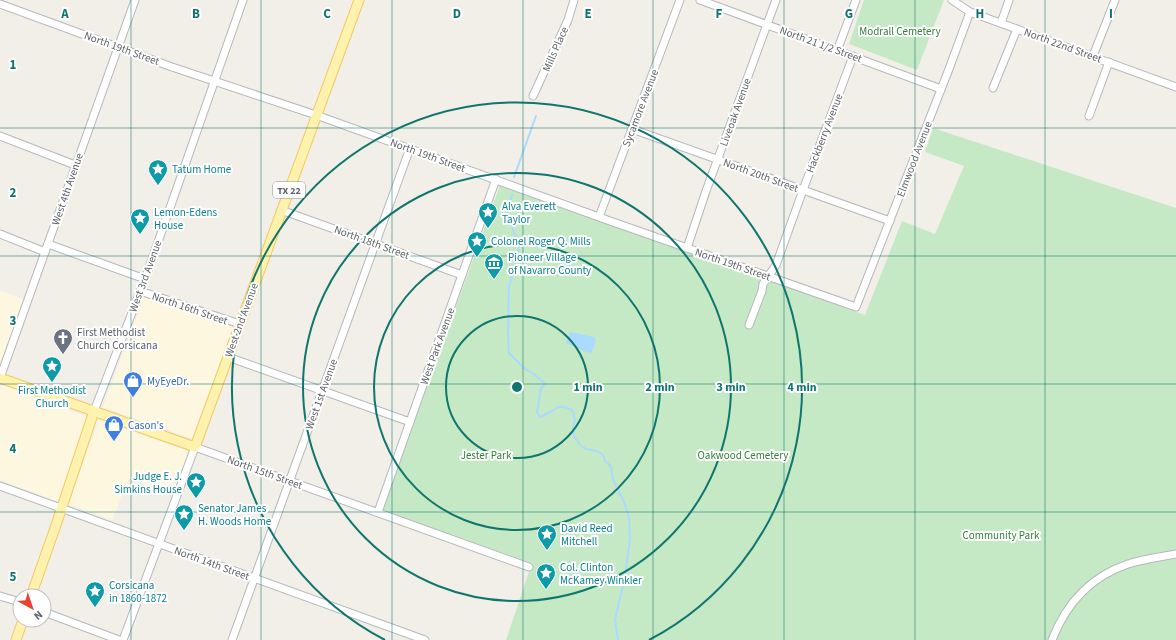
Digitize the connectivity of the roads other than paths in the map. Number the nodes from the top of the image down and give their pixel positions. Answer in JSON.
{"nodes":[{"id":1,"x":135,"y":0,"type":"edge"},
{"id":2,"x":234,"y":0,"type":"edge"},
{"id":3,"x":359,"y":0,"type":"edge"},
{"id":4,"x":574,"y":0,"type":"edge"},
{"id":5,"x":680,"y":0,"type":"edge"},
{"id":6,"x":700,"y":0,"type":"edge"},
{"id":7,"x":776,"y":0,"type":"edge"},
{"id":8,"x":856,"y":0,"type":"edge"},
{"id":9,"x":952,"y":0,"type":"edge"},
{"id":10,"x":1009,"y":0,"type":"edge"},
{"id":11,"x":1115,"y":0,"type":"edge"},
{"id":12,"x":243,"y":1,"type":"edge"},
{"id":13,"x":0,"y":4,"type":"edge"},
{"id":14,"x":970,"y":12,"type":"junction"},
{"id":15,"x":1001,"y":23,"type":"junction"},
{"id":16,"x":767,"y":25,"type":"junction"},
{"id":17,"x":1017,"y":29,"type":"junction"},
{"id":18,"x":118,"y":47,"type":"junction"},
{"id":19,"x":838,"y":51,"type":"junction"},
{"id":20,"x":853,"y":56,"type":"junction"},
{"id":21,"x":1093,"y":56,"type":"junction"},
{"id":22,"x":1109,"y":62,"type":"junction"},
{"id":23,"x":215,"y":81,"type":"junction"},
{"id":24,"x":1176,"y":87,"type":"edge"},
{"id":25,"x":993,"y":88,"type":"dead end"},
{"id":26,"x":941,"y":89,"type":"junction"},
{"id":27,"x":533,"y":96,"type":"dead end"},
{"id":28,"x":316,"y":115,"type":"junction"},
{"id":29,"x":1089,"y":116,"type":"dead end"},
{"id":30,"x":632,"y":129,"type":"junction"},
{"id":31,"x":0,"y":136,"type":"edge"},
{"id":32,"x":410,"y":148,"type":"junction"},
{"id":33,"x":717,"y":159,"type":"junction"},
{"id":34,"x":75,"y":165,"type":"junction"},
{"id":35,"x":496,"y":179,"type":"junction"},
{"id":36,"x":803,"y":190,"type":"junction"},
{"id":37,"x":281,"y":210,"type":"junction"},
{"id":38,"x":599,"y":217,"type":"junction"},
{"id":39,"x":890,"y":221,"type":"junction"},
{"id":40,"x":0,"y":234,"type":"edge"},
{"id":41,"x":48,"y":244,"type":"junction"},
{"id":42,"x":376,"y":244,"type":"junction"},
{"id":43,"x":687,"y":248,"type":"junction"},
{"id":44,"x":45,"y":252,"type":"junction"},
{"id":45,"x":462,"y":275,"type":"junction"},
{"id":46,"x":768,"y":276,"type":"junction"},
{"id":47,"x":144,"y":279,"type":"junction"},
{"id":48,"x":140,"y":291,"type":"junction"},
{"id":49,"x":856,"y":307,"type":"joint"},
{"id":50,"x":240,"y":324,"type":"junction"},
{"id":51,"x":749,"y":325,"type":"dead end"},
{"id":52,"x":228,"y":357,"type":"junction"},
{"id":53,"x":0,"y":378,"type":"edge"},
{"id":54,"x":322,"y":391,"type":"junction"},
{"id":55,"x":94,"y":411,"type":"junction"},
{"id":56,"x":410,"y":422,"type":"junction"},
{"id":57,"x":195,"y":447,"type":"junction"},
{"id":58,"x":290,"y":481,"type":"junction"},
{"id":59,"x":0,"y":486,"type":"edge"},
{"id":60,"x":62,"y":508,"type":"junction"},
{"id":61,"x":378,"y":512,"type":"junction"},
{"id":62,"x":159,"y":544,"type":"junction"},
{"id":63,"x":1176,"y":554,"type":"edge"},
{"id":64,"x":529,"y":567,"type":"dead end"},
{"id":65,"x":254,"y":578,"type":"junction"},
{"id":66,"x":34,"y":588,"type":"edge"},
{"id":67,"x":0,"y":596,"type":"edge"},
{"id":68,"x":12,"y":600,"type":"edge"},
{"id":69,"x":52,"y":615,"type":"edge"},
{"id":70,"x":20,"y":628,"type":"edge"},
{"id":71,"x":16,"y":640,"type":"edge"},
{"id":72,"x":119,"y":640,"type":"edge"},
{"id":73,"x":123,"y":640,"type":"edge"},
{"id":74,"x":232,"y":640,"type":"edge"},
{"id":75,"x":425,"y":640,"type":"edge"},
{"id":76,"x":1052,"y":640,"type":"edge"}],
"edges":[{"from":1,"to":18,"type":"street","name":"West 4th Avenue"},
{"from":2,"to":12,"type":"street"},
{"from":3,"to":28,"type":"main road","name":"West 2nd Avenue","number":"TX 22"},
{"from":4,"to":27,"type":"street","name":"Mills Place"},
{"from":5,"to":30,"type":"street","name":"Sycamore Avenue"},
{"from":6,"to":16,"type":"street","name":"North 21 1/2 Street"},
{"from":7,"to":16,"type":"street","name":"Liveoak Avenue"},
{"from":8,"to":19,"type":"street"},
{"from":9,"to":14,"type":"street","name":"North 22nd Street"},
{"from":10,"to":15,"type":"street"},
{"from":11,"to":21,"type":"street"},
{"from":12,"to":23,"type":"street","name":"West 3rd Avenue"},
{"from":13,"to":18,"type":"street","name":"North 19th Street"},
{"from":14,"to":15,"type":"street","name":"North 22nd Street"},
{"from":14,"to":26,"type":"street","name":"Elmwood Avenue"},
{"from":15,"to":17,"type":"street","name":"North 22nd Street"},
{"from":16,"to":19,"type":"street","name":"North 21 1/2 Street"},
{"from":16,"to":33,"type":"street","name":"Liveoak Avenue"},
{"from":17,"to":21,"type":"street","name":"North 22nd Street"},
{"from":17,"to":25,"type":"street"},
{"from":18,"to":23,"type":"street","name":"North 19th Street"},
{"from":18,"to":34,"type":"street","name":"West 4th Avenue"},
{"from":19,"to":20,"type":"street","name":"North 21 1/2 Street"},
{"from":20,"to":26,"type":"street","name":"North 21 1/2 Street"},
{"from":20,"to":36,"type":"street","name":"Hackberry Avenue"},
{"from":21,"to":22,"type":"street","name":"North 22nd Street"},
{"from":22,"to":24,"type":"street","name":"North 22nd Street"},
{"from":22,"to":29,"type":"street"},
{"from":23,"to":28,"type":"street","name":"North 19th Street"},
{"from":23,"to":47,"type":"street","name":"West 3rd Avenue"},
{"from":26,"to":39,"type":"street","name":"Elmwood Avenue"},
{"from":28,"to":32,"type":"street","name":"North 19th Street"},
{"from":28,"to":37,"type":"main road","name":"West 2nd Avenue","number":"TX 22"},
{"from":30,"to":33,"type":"street","name":"North 20th Street"},
{"from":30,"to":38,"type":"street","name":"Sycamore Avenue"},
{"from":31,"to":34,"type":"street"},
{"from":32,"to":35,"type":"street","name":"North 19th Street"},
{"from":32,"to":42,"type":"street","name":"West 1st Avenue"},
{"from":33,"to":36,"type":"street","name":"North 20th Street"},
{"from":33,"to":43,"type":"street","name":"Liveoak Avenue"},
{"from":34,"to":41,"type":"street","name":"West 4th Avenue"},
{"from":35,"to":38,"type":"street","name":"North 19th Street"},
{"from":35,"to":45,"type":"street","name":"West Park Avenue"},
{"from":36,"to":39,"type":"street","name":"North 20th Street"},
{"from":36,"to":46,"type":"street","name":"Hackberry Avenue"},
{"from":37,"to":42,"type":"street","name":"North 18th Street"},
{"from":37,"to":50,"type":"main road","name":"West 2nd Avenue","number":"TX 22"},
{"from":38,"to":43,"type":"street","name":"North 19th Street"},
{"from":39,"to":49,"type":"street","name":"Elmwood Avenue"},
{"from":40,"to":44,"type":"street"},
{"from":41,"to":44,"type":"street","name":"West 4th Avenue"},
{"from":41,"to":47,"type":"street","name":"North 16th Street"},
{"from":42,"to":45,"type":"street","name":"North 18th Street"},
{"from":42,"to":54,"type":"street","name":"West 1st Avenue"},
{"from":43,"to":46,"type":"street","name":"North 19th Street"},
{"from":44,"to":53,"type":"street","name":"West 4th Avenue"},
{"from":45,"to":56,"type":"street","name":"West Park Avenue"},
{"from":46,"to":49,"type":"street","name":"North 19th Street"},
{"from":46,"to":51,"type":"street"},
{"from":47,"to":48,"type":"street","name":"West 3rd Avenue"},
{"from":48,"to":50,"type":"street","name":"North 16th Street"},
{"from":48,"to":55,"type":"street","name":"West 3rd Avenue"},
{"from":50,"to":52,"type":"main road","name":"West 2nd Avenue","number":"TX 22"},
{"from":52,"to":54,"type":"street"},
{"from":52,"to":57,"type":"main road","name":"West 2nd Avenue","number":"TX 22"},
{"from":53,"to":55,"type":"main road","name":"North 15th Street"},
{"from":54,"to":56,"type":"street"},
{"from":54,"to":58,"type":"street","name":"West 1st Avenue"},
{"from":55,"to":57,"type":"main road","name":"North 15th Street"},
{"from":55,"to":60,"type":"main road","name":"West 3rd Avenue"},
{"from":56,"to":61,"type":"street","name":"West Park Avenue"},
{"from":57,"to":58,"type":"street","name":"North 15th Street"},
{"from":57,"to":62,"type":"street","name":"West 2nd Avenue"},
{"from":58,"to":61,"type":"street","name":"North 15th Street"},
{"from":58,"to":65,"type":"street","name":"West 1st Avenue"},
{"from":59,"to":60,"type":"street","name":"North 14th Street"},
{"from":60,"to":62,"type":"street","name":"North 14th Street"},
{"from":60,"to":66,"type":"main road","name":"West 3rd Avenue"},
{"from":61,"to":64,"type":"street","name":"North 15th Street"},
{"from":62,"to":65,"type":"street","name":"North 14th Street"},
{"from":62,"to":73,"type":"street","name":"West 2nd Avenue"},
{"from":63,"to":76,"type":"street"},
{"from":65,"to":74,"type":"street","name":"West 1st Avenue"},
{"from":65,"to":75,"type":"street","name":"North 14th Street"},
{"from":67,"to":68,"type":"street"},
{"from":69,"to":72,"type":"street"},
{"from":70,"to":71,"type":"main road"}]}
